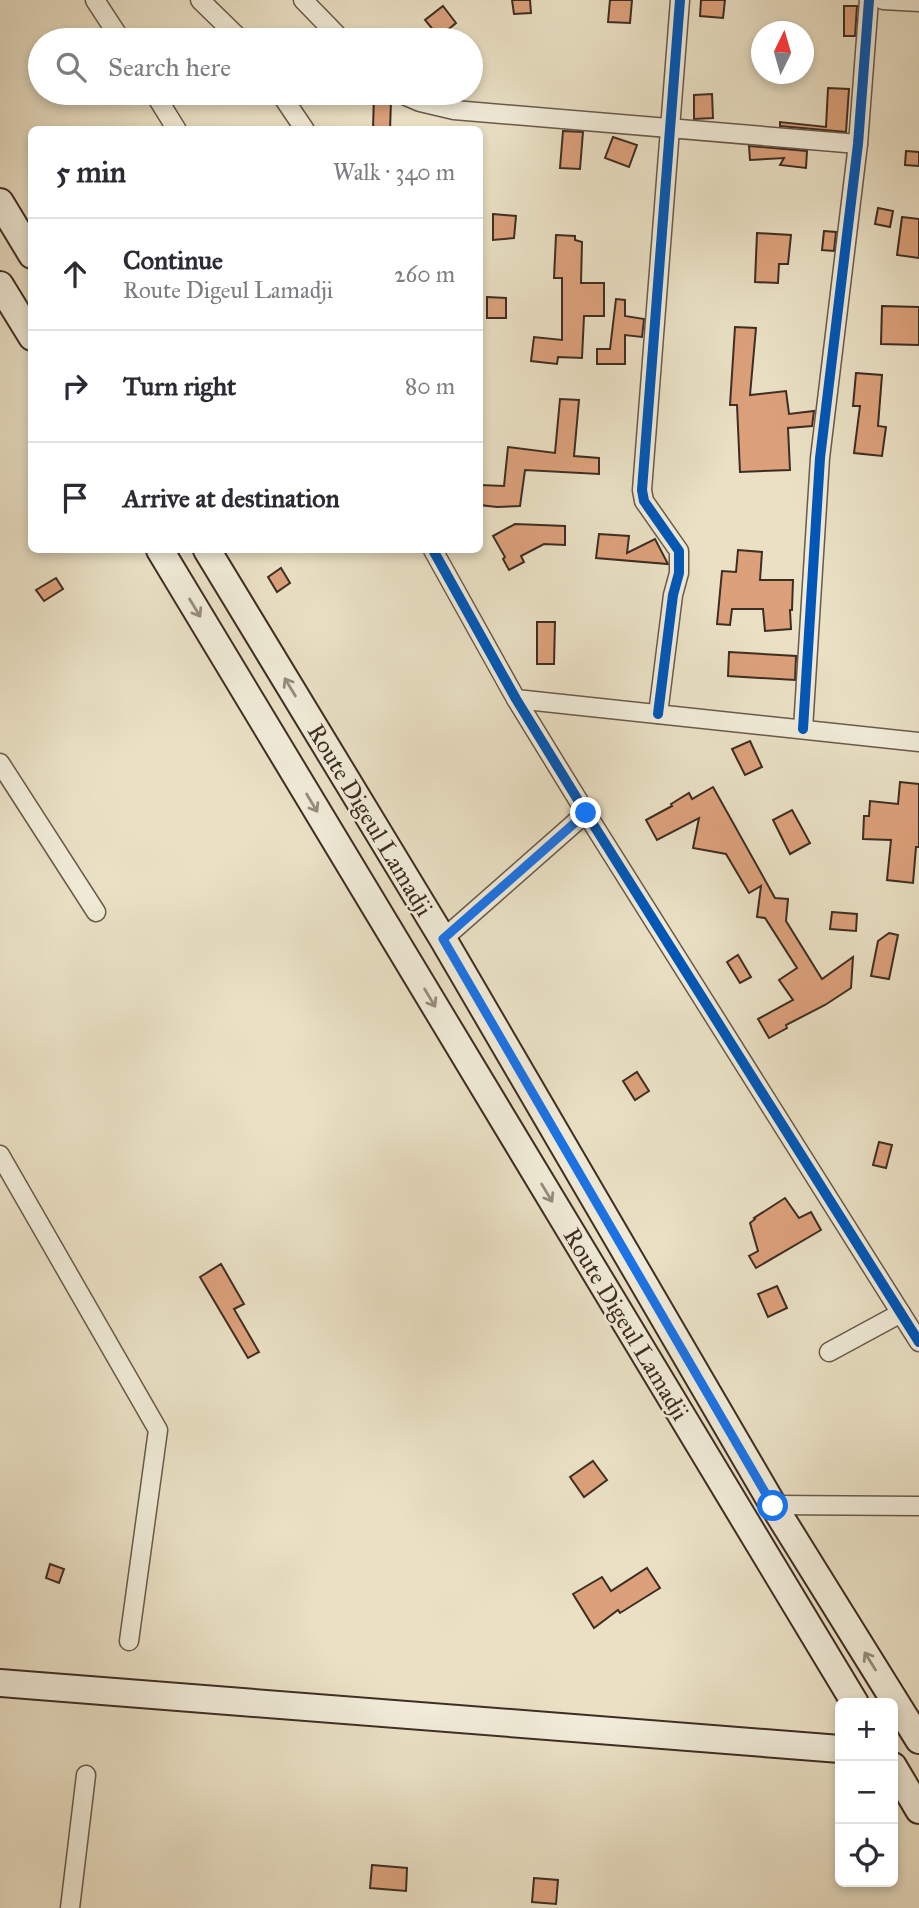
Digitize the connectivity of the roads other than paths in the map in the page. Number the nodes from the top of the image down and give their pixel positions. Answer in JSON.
{"nodes":[{"id":1,"x":95,"y":0,"type":"edge"},
{"id":2,"x":200,"y":0,"type":"edge"},
{"id":3,"x":303,"y":0,"type":"edge"},
{"id":4,"x":680,"y":0,"type":"edge"},
{"id":5,"x":869,"y":0,"type":"edge"},
{"id":6,"x":883,"y":0,"type":"edge"},
{"id":7,"x":919,"y":2,"type":"edge"},
{"id":8,"x":113,"y":28,"type":"edge"},
{"id":9,"x":229,"y":28,"type":"edge"},
{"id":10,"x":330,"y":28,"type":"edge"},
{"id":11,"x":161,"y":105,"type":"edge"},
{"id":12,"x":288,"y":105,"type":"edge"},
{"id":13,"x":433,"y":105,"type":"edge"},
{"id":14,"x":175,"y":126,"type":"edge"},
{"id":15,"x":302,"y":126,"type":"edge"},
{"id":16,"x":670,"y":128,"type":"junction"},
{"id":17,"x":858,"y":144,"type":"junction"},
{"id":18,"x":0,"y":202,"type":"edge"},
{"id":19,"x":28,"y":248,"type":"edge"},
{"id":20,"x":0,"y":285,"type":"edge"},
{"id":21,"x":28,"y":330,"type":"edge"},
{"id":22,"x":162,"y":553,"type":"edge"},
{"id":23,"x":209,"y":553,"type":"edge"},
{"id":24,"x":435,"y":553,"type":"edge"},
{"id":25,"x":516,"y":698,"type":"junction"},
{"id":26,"x":658,"y":714,"type":"junction"},
{"id":27,"x":803,"y":729,"type":"junction"},
{"id":28,"x":919,"y":742,"type":"edge"},
{"id":29,"x":0,"y":763,"type":"edge"},
{"id":30,"x":586,"y":813,"type":"junction"},
{"id":31,"x":96,"y":912,"type":"dead end"},
{"id":32,"x":443,"y":939,"type":"junction"},
{"id":33,"x":0,"y":1155,"type":"edge"},
{"id":34,"x":901,"y":1313,"type":"junction"},
{"id":35,"x":919,"y":1342,"type":"edge"},
{"id":36,"x":829,"y":1352,"type":"dead end"},
{"id":37,"x":773,"y":1506,"type":"junction"},
{"id":38,"x":919,"y":1506,"type":"edge"},
{"id":39,"x":129,"y":1641,"type":"dead end"},
{"id":40,"x":0,"y":1683,"type":"edge"},
{"id":41,"x":852,"y":1698,"type":"edge"},
{"id":42,"x":919,"y":1740,"type":"edge"},
{"id":43,"x":835,"y":1749,"type":"edge"},
{"id":44,"x":898,"y":1754,"type":"edge"},
{"id":45,"x":919,"y":1756,"type":"edge"},
{"id":46,"x":898,"y":1774,"type":"edge"},
{"id":47,"x":86,"y":1775,"type":"dead end"},
{"id":48,"x":919,"y":1810,"type":"edge"},
{"id":49,"x":70,"y":1908,"type":"edge"}],
"edges":[{"from":1,"to":8,"type":"street"},
{"from":2,"to":9,"type":"street"},
{"from":3,"to":10,"type":"street"},
{"from":4,"to":16,"type":"street"},
{"from":5,"to":17,"type":"street"},
{"from":6,"to":7,"type":"street"},
{"from":11,"to":14,"type":"street"},
{"from":12,"to":15,"type":"street"},
{"from":13,"to":16,"type":"street"},
{"from":16,"to":17,"type":"street"},
{"from":16,"to":26,"type":"street"},
{"from":17,"to":27,"type":"street"},
{"from":18,"to":19,"type":"main road"},
{"from":20,"to":21,"type":"main road"},
{"from":22,"to":41,"type":"main road","name":"Route Digeul Lamadji","one_way":true},
{"from":32,"to":23,"type":"main road","name":"Route Digeul Lamadji","one_way":true},
{"from":24,"to":25,"type":"street"},
{"from":25,"to":26,"type":"street"},
{"from":25,"to":30,"type":"street"},
{"from":26,"to":27,"type":"street"},
{"from":27,"to":28,"type":"street"},
{"from":29,"to":31,"type":"street"},
{"from":30,"to":32,"type":"street"},
{"from":30,"to":34,"type":"street"},
{"from":32,"to":37,"type":"main road","name":"Route Digeul Lamadji"},
{"from":33,"to":39,"type":"street"},
{"from":34,"to":35,"type":"street"},
{"from":34,"to":36,"type":"street"},
{"from":37,"to":38,"type":"street"},
{"from":42,"to":37,"type":"main road","name":"Route Digeul Lamadji","one_way":true},
{"from":40,"to":43,"type":"main road"},
{"from":44,"to":45,"type":"main road"},
{"from":46,"to":48,"type":"main road"},
{"from":47,"to":49,"type":"street"}]}
